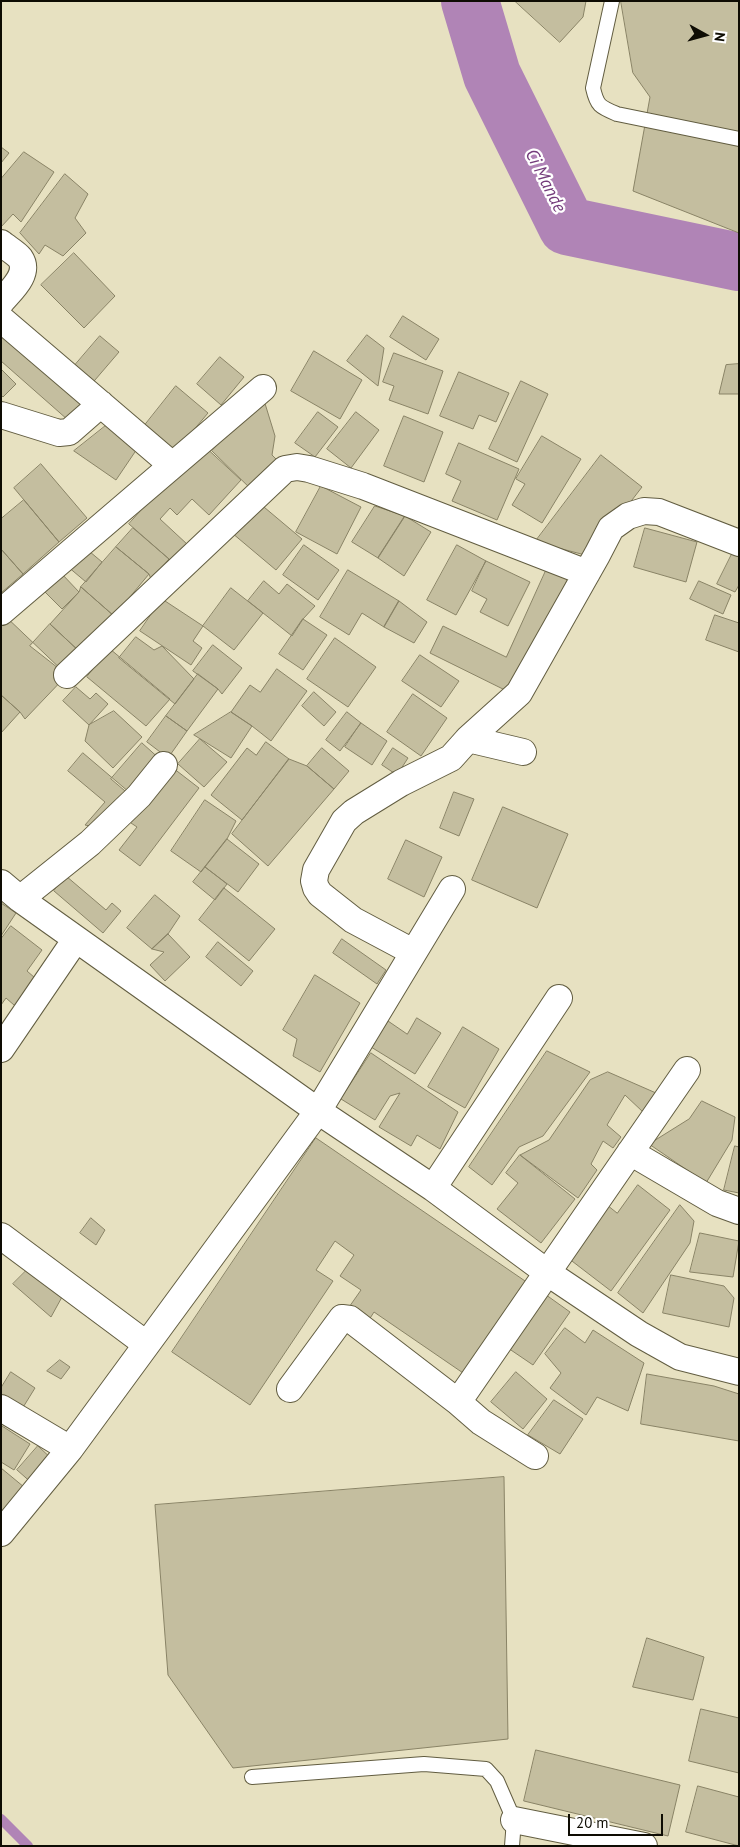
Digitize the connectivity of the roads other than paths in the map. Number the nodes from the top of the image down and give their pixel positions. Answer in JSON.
{"nodes":[{"id":1,"x":612,"y":1,"type":"edge"},
{"id":2,"x":739,"y":139,"type":"edge"},
{"id":3,"x":1,"y":244,"type":"edge"},
{"id":4,"x":1,"y":302,"type":"edge"},
{"id":5,"x":1,"y":319,"type":"edge"},
{"id":6,"x":263,"y":388,"type":"dead end"},
{"id":7,"x":101,"y":404,"type":"junction"},
{"id":8,"x":1,"y":415,"type":"edge"},
{"id":9,"x":172,"y":465,"type":"junction"},
{"id":10,"x":739,"y":543,"type":"edge"},
{"id":11,"x":587,"y":573,"type":"junction"},
{"id":12,"x":1,"y":612,"type":"edge"},
{"id":13,"x":67,"y":675,"type":"dead end"},
{"id":14,"x":468,"y":740,"type":"junction"},
{"id":15,"x":523,"y":752,"type":"dead end"},
{"id":16,"x":164,"y":765,"type":"dead end"},
{"id":17,"x":452,"y":889,"type":"dead end"},
{"id":18,"x":11,"y":891,"type":"edge"},
{"id":19,"x":76,"y":939,"type":"junction"},
{"id":20,"x":413,"y":952,"type":"junction"},
{"id":21,"x":560,"y":998,"type":"dead end"},
{"id":22,"x":1,"y":1049,"type":"edge"},
{"id":23,"x":687,"y":1070,"type":"dead end"},
{"id":24,"x":318,"y":1111,"type":"junction"},
{"id":25,"x":630,"y":1152,"type":"junction"},
{"id":26,"x":434,"y":1188,"type":"junction"},
{"id":27,"x":739,"y":1211,"type":"edge"},
{"id":28,"x":1,"y":1236,"type":"edge"},
{"id":29,"x":548,"y":1273,"type":"junction"},
{"id":30,"x":146,"y":1344,"type":"junction"},
{"id":31,"x":739,"y":1372,"type":"edge"},
{"id":32,"x":290,"y":1390,"type":"dead end"},
{"id":33,"x":458,"y":1402,"type":"junction"},
{"id":34,"x":1,"y":1408,"type":"edge"},
{"id":35,"x":70,"y":1449,"type":"junction"},
{"id":36,"x":536,"y":1456,"type":"dead end"},
{"id":37,"x":1,"y":1533,"type":"edge"},
{"id":38,"x":252,"y":1776,"type":"dead end"},
{"id":39,"x":513,"y":1833,"type":"edge"},
{"id":40,"x":644,"y":1846,"type":"edge"}],
"edges":[{"from":1,"to":2,"type":"lane"},
{"from":3,"to":4,"type":"street"},
{"from":5,"to":7,"type":"street"},
{"from":6,"to":9,"type":"street"},
{"from":7,"to":8,"type":"street"},
{"from":7,"to":9,"type":"street"},
{"from":9,"to":12,"type":"street"},
{"from":10,"to":11,"type":"street"},
{"from":11,"to":13,"type":"street"},
{"from":11,"to":14,"type":"street"},
{"from":14,"to":15,"type":"street"},
{"from":14,"to":20,"type":"street"},
{"from":16,"to":18,"type":"street"},
{"from":17,"to":20,"type":"street"},
{"from":18,"to":19,"type":"street"},
{"from":19,"to":22,"type":"street"},
{"from":19,"to":24,"type":"street"},
{"from":20,"to":24,"type":"street"},
{"from":21,"to":26,"type":"street"},
{"from":23,"to":25,"type":"street"},
{"from":24,"to":26,"type":"street"},
{"from":24,"to":30,"type":"street"},
{"from":25,"to":27,"type":"street"},
{"from":25,"to":29,"type":"street"},
{"from":26,"to":29,"type":"street"},
{"from":28,"to":30,"type":"street"},
{"from":29,"to":31,"type":"street"},
{"from":29,"to":33,"type":"street"},
{"from":30,"to":35,"type":"street"},
{"from":32,"to":33,"type":"street"},
{"from":33,"to":36,"type":"street"},
{"from":34,"to":35,"type":"street"},
{"from":35,"to":37,"type":"street"},
{"from":38,"to":39,"type":"lane"},
{"from":39,"to":40,"type":"street"}]}
